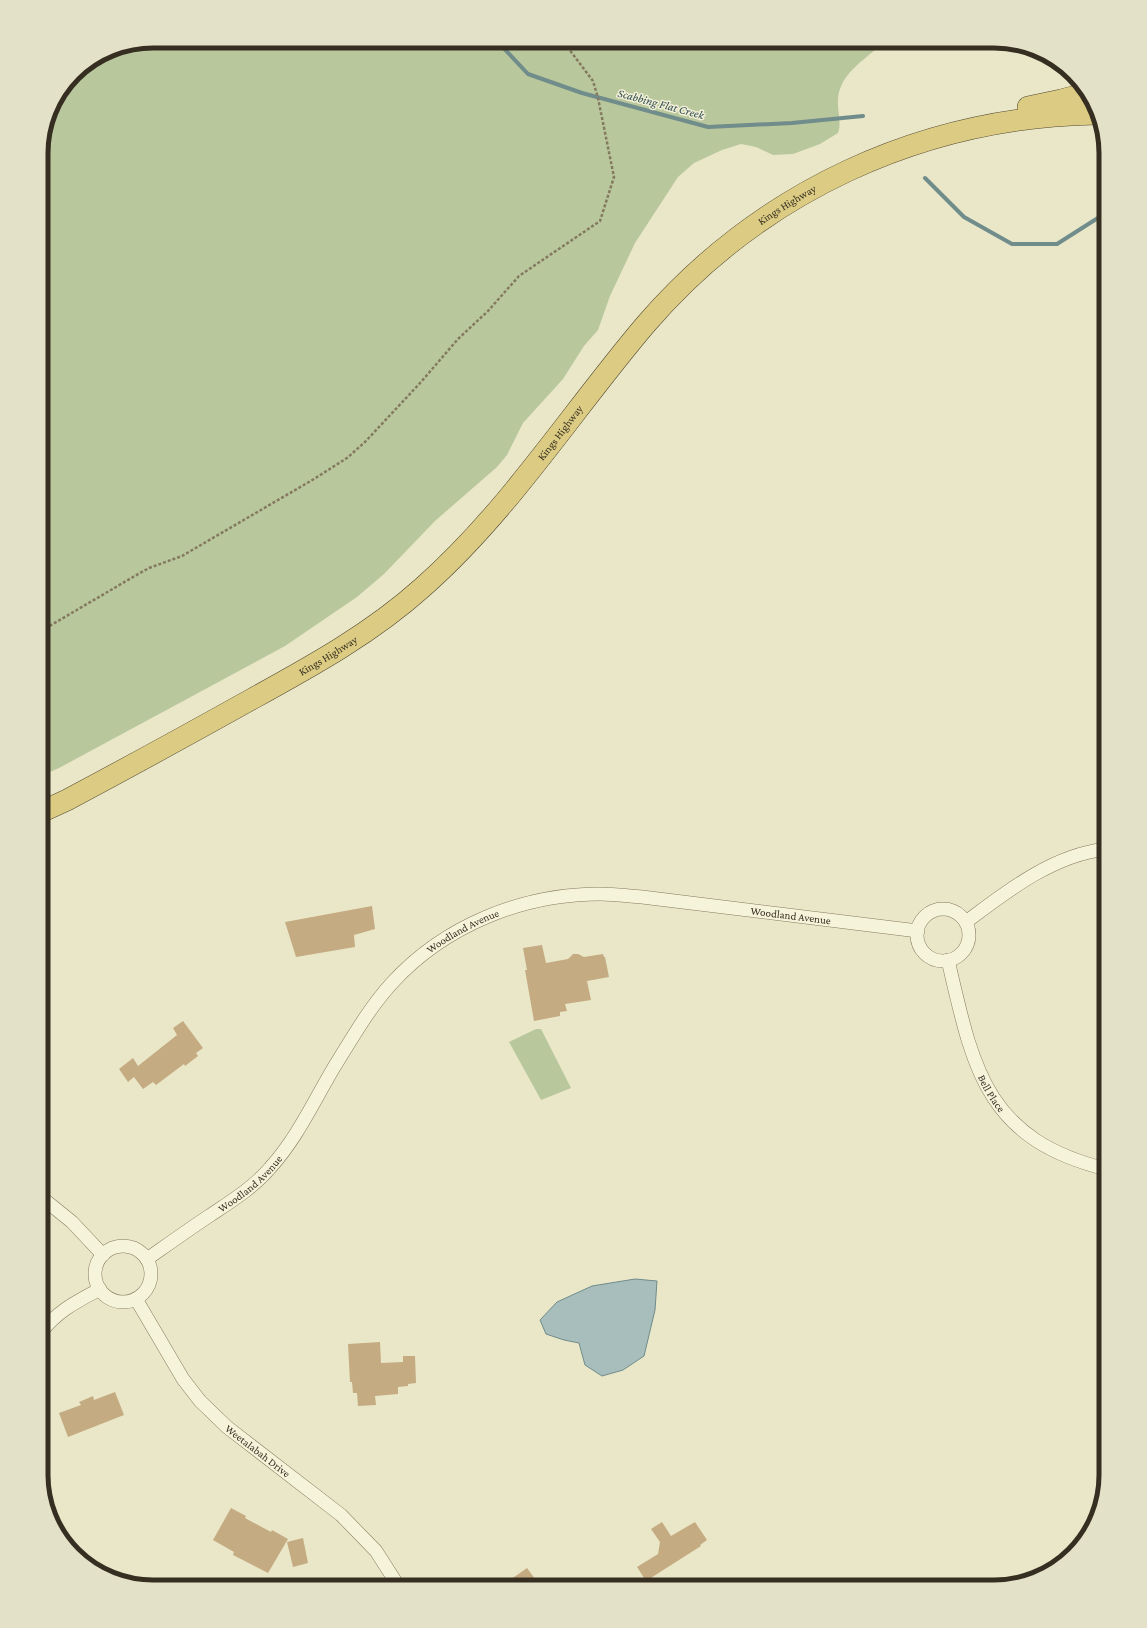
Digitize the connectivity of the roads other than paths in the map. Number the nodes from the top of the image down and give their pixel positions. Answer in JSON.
{"nodes":[{"id":1,"x":1081,"y":95,"type":"edge"},
{"id":2,"x":1091,"y":114,"type":"edge"},
{"id":3,"x":900,"y":149,"type":"junction"},
{"id":4,"x":48,"y":812,"type":"edge"},
{"id":5,"x":1099,"y":850,"type":"edge"},
{"id":6,"x":966,"y":922,"type":"junction"},
{"id":7,"x":918,"y":931,"type":"junction"},
{"id":8,"x":948,"y":960,"type":"junction"},
{"id":9,"x":1099,"y":1167,"type":"edge"},
{"id":10,"x":48,"y":1203,"type":"edge"},
{"id":11,"x":103,"y":1255,"type":"junction"},
{"id":12,"x":147,"y":1259,"type":"junction"},
{"id":13,"x":100,"y":1289,"type":"junction"},
{"id":14,"x":136,"y":1299,"type":"junction"},
{"id":15,"x":48,"y":1324,"type":"edge"},
{"id":16,"x":395,"y":1580,"type":"edge"}],
"edges":[{"from":1,"to":3,"type":"highway"},
{"from":2,"to":3,"type":"highway","name":"Kings Highway"},
{"from":3,"to":4,"type":"highway","name":"Kings Highway"},
{"from":5,"to":6,"type":"street"},
{"from":6,"to":7,"type":"street"},
{"from":6,"to":8,"type":"street"},
{"from":7,"to":8,"type":"street"},
{"from":7,"to":12,"type":"street","name":"Woodland Avenue"},
{"from":8,"to":9,"type":"street","name":"Bell Place"},
{"from":10,"to":11,"type":"street"},
{"from":11,"to":12,"type":"street"},
{"from":11,"to":13,"type":"street"},
{"from":12,"to":14,"type":"street"},
{"from":13,"to":14,"type":"street"},
{"from":13,"to":15,"type":"street"},
{"from":14,"to":16,"type":"street","name":"Weetalabah Drive"}]}
